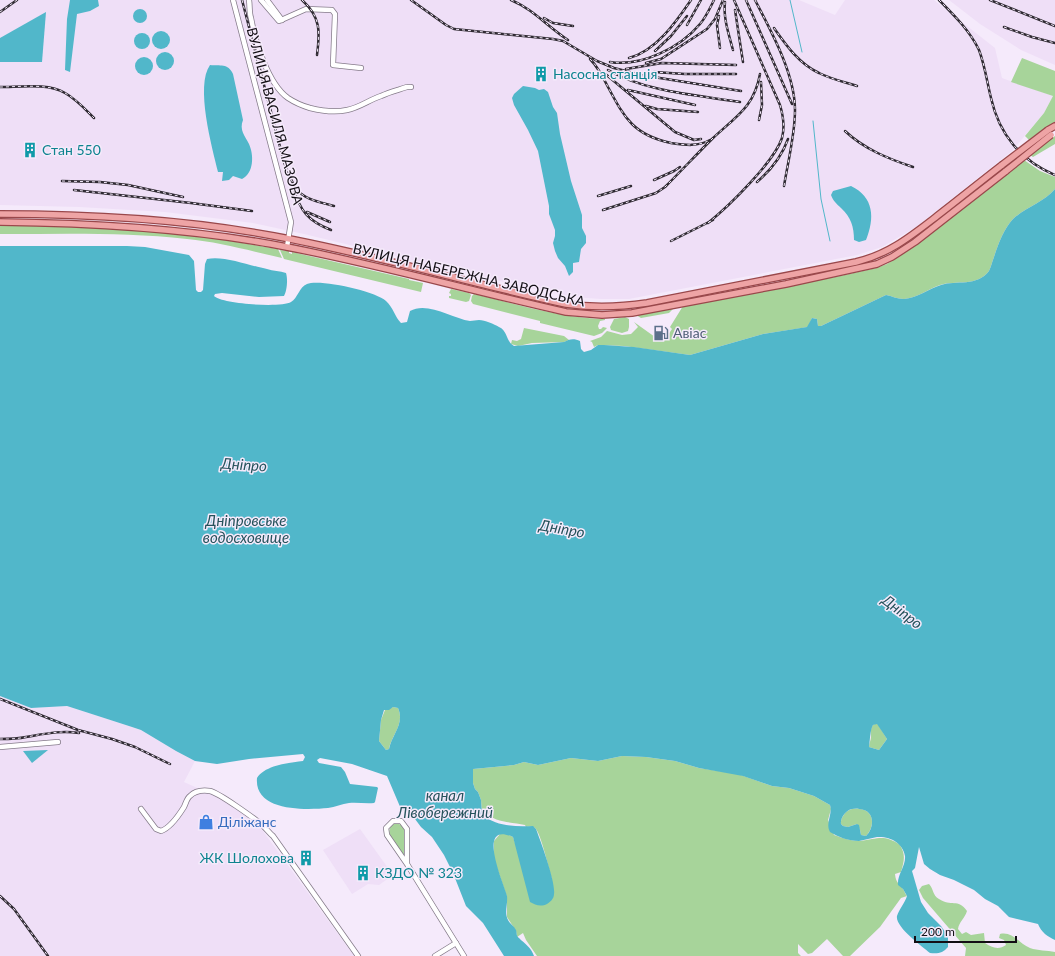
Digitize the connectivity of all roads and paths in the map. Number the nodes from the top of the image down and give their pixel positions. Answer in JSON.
{"nodes":[{"id":1,"x":233,"y":0,"type":"edge"},
{"id":2,"x":249,"y":0,"type":"edge"},
{"id":3,"x":261,"y":0,"type":"edge"},
{"id":4,"x":267,"y":0,"type":"edge"},
{"id":5,"x":282,"y":20,"type":"junction"},
{"id":6,"x":361,"y":68,"type":"dead end"},
{"id":7,"x":411,"y":87,"type":"dead end"},
{"id":8,"x":1055,"y":126,"type":"edge"},
{"id":9,"x":1051,"y":132,"type":"edge"},
{"id":10,"x":0,"y":214,"type":"edge"},
{"id":11,"x":0,"y":222,"type":"edge"},
{"id":12,"x":289,"y":239,"type":"junction"},
{"id":13,"x":287,"y":247,"type":"junction"},
{"id":14,"x":58,"y":742,"type":"dead end"},
{"id":15,"x":0,"y":747,"type":"edge"},
{"id":16,"x":141,"y":809,"type":"dead end"},
{"id":17,"x":406,"y":864,"type":"junction"},
{"id":18,"x":456,"y":943,"type":"junction"},
{"id":19,"x":358,"y":956,"type":"edge"},
{"id":20,"x":435,"y":956,"type":"edge"},
{"id":21,"x":464,"y":956,"type":"edge"}],
"edges":[{"from":1,"to":12,"type":"street","name":"ВУЛИЦЯ ВАСИЛЯ МАЗОВА"},
{"from":2,"to":7,"type":"street"},
{"from":3,"to":5,"type":"street"},
{"from":4,"to":5,"type":"street"},
{"from":5,"to":6,"type":"street"},
{"from":8,"to":9,"type":"main road","name":"ВУЛИЦЯ НАБЕРЕЖНА ЗАВОДСЬКА"},
{"from":9,"to":12,"type":"main road","name":"ВУЛИЦЯ НАБЕРЕЖНА ЗАВОДСЬКА","bridge":true},
{"from":9,"to":13,"type":"main road","name":"ВУЛИЦЯ НАБЕРЕЖНА ЗАВОДСЬКА","bridge":true},
{"from":10,"to":12,"type":"main road","name":"ВУЛИЦЯ НАБЕРЕЖНА ЗАВОДСЬКА"},
{"from":11,"to":13,"type":"main road","name":"ВУЛИЦЯ НАБЕРЕЖНА ЗАВОДСЬКА"},
{"from":12,"to":13,"type":"street","name":"ВУЛИЦЯ ВАСИЛЯ МАЗОВА"},
{"from":14,"to":15,"type":"street"},
{"from":16,"to":19,"type":"street"},
{"from":17,"to":17,"type":"street"},
{"from":17,"to":18,"type":"street"},
{"from":18,"to":20,"type":"street"},
{"from":18,"to":21,"type":"street"}]}
